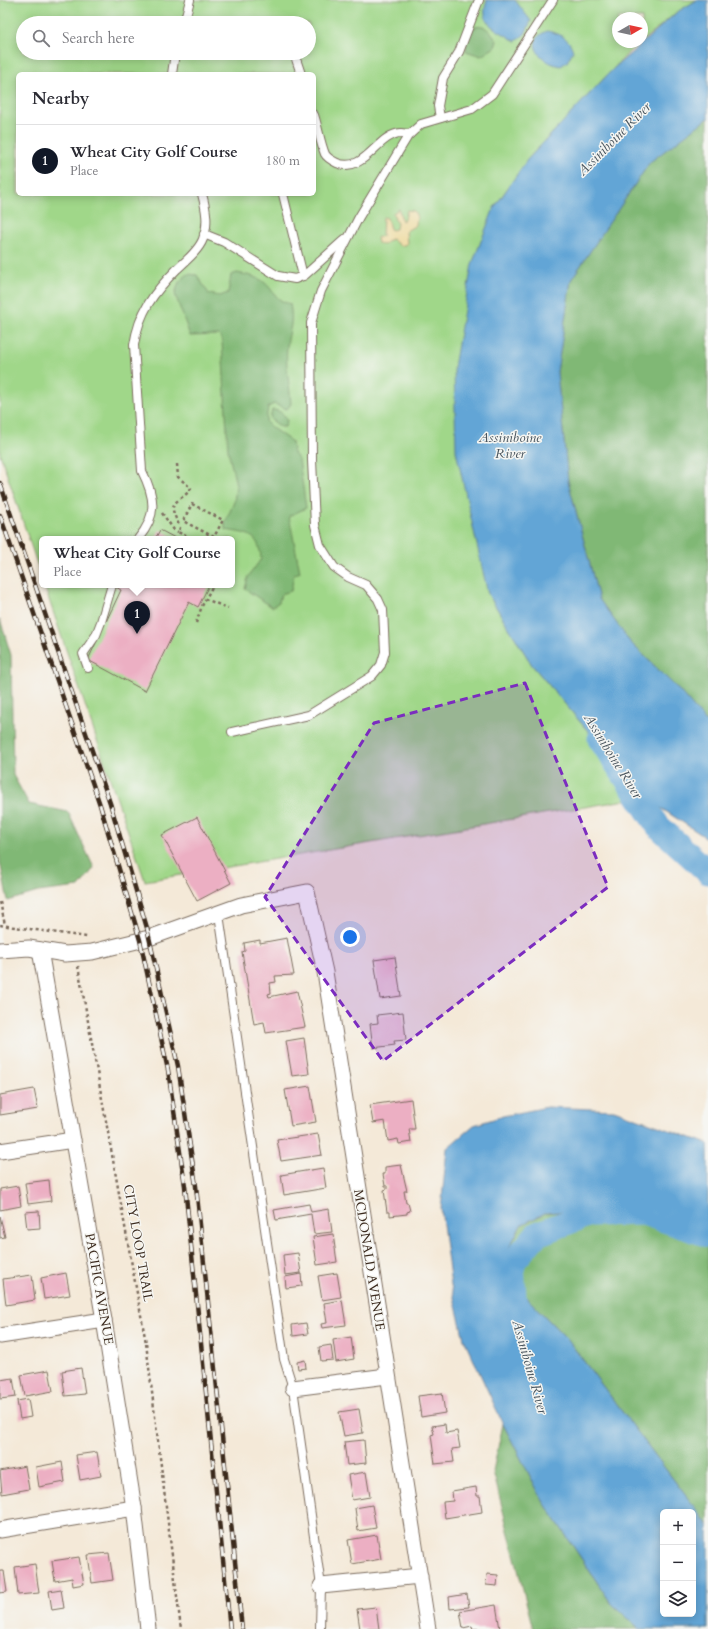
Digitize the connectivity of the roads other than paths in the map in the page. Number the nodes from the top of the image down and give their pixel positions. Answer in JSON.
{"nodes":[{"id":1,"x":190,"y":0,"type":"edge"},
{"id":2,"x":479,"y":0,"type":"edge"},
{"id":3,"x":553,"y":0,"type":"edge"},
{"id":4,"x":186,"y":16,"type":"edge"},
{"id":5,"x":174,"y":60,"type":"edge"},
{"id":6,"x":296,"y":60,"type":"edge"},
{"id":7,"x":172,"y":72,"type":"edge"},
{"id":8,"x":300,"y":72,"type":"edge"},
{"id":9,"x":440,"y":118,"type":"junction"},
{"id":10,"x":316,"y":122,"type":"edge"},
{"id":11,"x":410,"y":134,"type":"junction"},
{"id":12,"x":202,"y":196,"type":"edge"},
{"id":13,"x":283,"y":196,"type":"edge"},
{"id":14,"x":204,"y":234,"type":"junction"},
{"id":15,"x":349,"y":235,"type":"junction"},
{"id":16,"x":303,"y":276,"type":"junction"},
{"id":17,"x":140,"y":536,"type":"edge"},
{"id":18,"x":111,"y":588,"type":"edge"},
{"id":19,"x":88,"y":668,"type":"dead end"},
{"id":20,"x":232,"y":732,"type":"dead end"},
{"id":21,"x":219,"y":914,"type":"junction"},
{"id":22,"x":0,"y":950,"type":"edge"},
{"id":23,"x":40,"y":950,"type":"junction"},
{"id":24,"x":73,"y":1140,"type":"junction"},
{"id":25,"x":0,"y":1151,"type":"edge"},
{"id":26,"x":104,"y":1320,"type":"junction"},
{"id":27,"x":0,"y":1336,"type":"edge"},
{"id":28,"x":387,"y":1376,"type":"junction"},
{"id":29,"x":293,"y":1388,"type":"junction"},
{"id":30,"x":134,"y":1508,"type":"junction"},
{"id":31,"x":0,"y":1530,"type":"edge"},
{"id":32,"x":420,"y":1576,"type":"junction"},
{"id":33,"x":322,"y":1586,"type":"junction"},
{"id":34,"x":148,"y":1629,"type":"edge"},
{"id":35,"x":320,"y":1629,"type":"edge"},
{"id":36,"x":428,"y":1629,"type":"edge"}],
"edges":[{"from":1,"to":4,"type":"lane"},
{"from":2,"to":9,"type":"lane"},
{"from":3,"to":9,"type":"lane"},
{"from":5,"to":7,"type":"lane"},
{"from":6,"to":8,"type":"lane"},
{"from":9,"to":11,"type":"lane"},
{"from":10,"to":11,"type":"lane"},
{"from":11,"to":15,"type":"lane"},
{"from":12,"to":14,"type":"lane"},
{"from":13,"to":16,"type":"lane"},
{"from":14,"to":16,"type":"lane"},
{"from":14,"to":17,"type":"lane"},
{"from":15,"to":16,"type":"lane"},
{"from":15,"to":20,"type":"lane"},
{"from":18,"to":19,"type":"lane"},
{"from":21,"to":23,"type":"street"},
{"from":21,"to":28,"type":"street","name":"MCDONALD AVENUE"},
{"from":21,"to":29,"type":"lane"},
{"from":22,"to":23,"type":"street"},
{"from":23,"to":24,"type":"street","name":"PACIFIC AVENUE"},
{"from":24,"to":25,"type":"street"},
{"from":24,"to":26,"type":"street","name":"PACIFIC AVENUE"},
{"from":26,"to":27,"type":"street"},
{"from":26,"to":30,"type":"street","name":"PACIFIC AVENUE"},
{"from":28,"to":29,"type":"street"},
{"from":28,"to":32,"type":"street","name":"MCDONALD AVENUE"},
{"from":29,"to":33,"type":"lane"},
{"from":30,"to":31,"type":"street"},
{"from":30,"to":34,"type":"street","name":"PACIFIC AVENUE"},
{"from":32,"to":33,"type":"street"},
{"from":32,"to":36,"type":"street","name":"MCDONALD AVENUE"},
{"from":33,"to":35,"type":"lane"}]}
